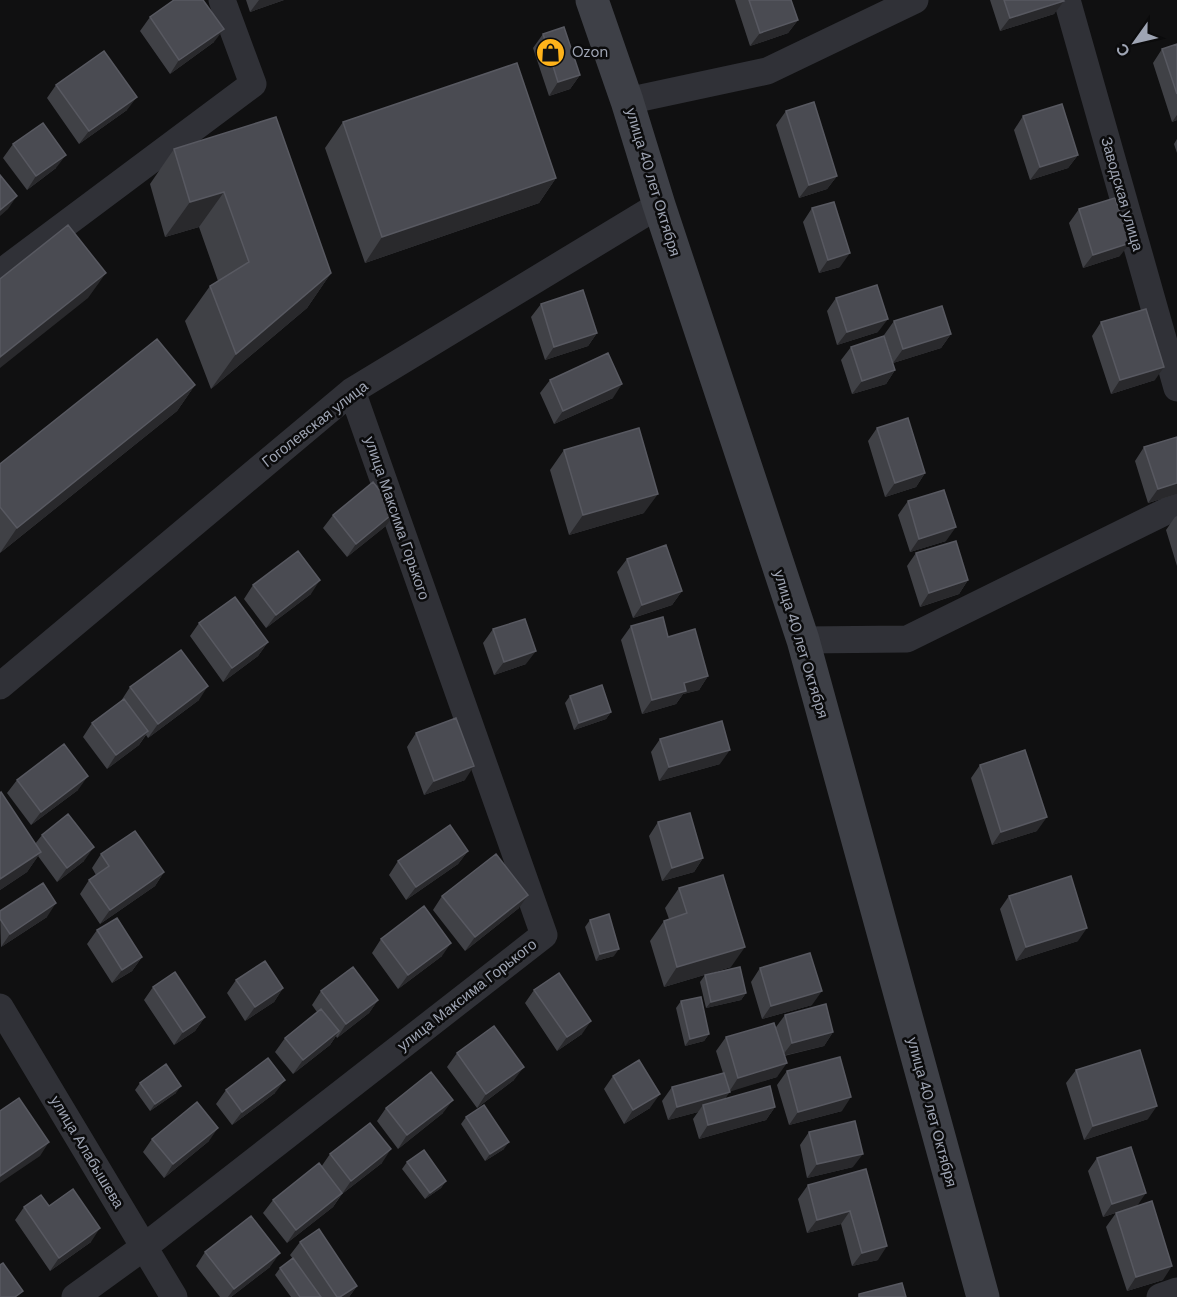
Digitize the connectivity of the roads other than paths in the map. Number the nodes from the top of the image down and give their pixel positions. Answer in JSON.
{"nodes":[{"id":1,"x":222,"y":0,"type":"edge"},
{"id":2,"x":592,"y":0,"type":"edge"},
{"id":3,"x":915,"y":0,"type":"edge"},
{"id":4,"x":1067,"y":0,"type":"edge"},
{"id":5,"x":627,"y":101,"type":"junction"},
{"id":6,"x":659,"y":205,"type":"junction"},
{"id":7,"x":0,"y":273,"type":"edge"},
{"id":8,"x":1177,"y":388,"type":"edge"},
{"id":9,"x":352,"y":391,"type":"junction"},
{"id":10,"x":1177,"y":506,"type":"edge"},
{"id":11,"x":802,"y":640,"type":"junction"},
{"id":12,"x":0,"y":686,"type":"edge"},
{"id":13,"x":0,"y":1007,"type":"edge"},
{"id":14,"x":144,"y":1247,"type":"junction"},
{"id":15,"x":1177,"y":1291,"type":"edge"},
{"id":16,"x":75,"y":1297,"type":"edge"},
{"id":17,"x":174,"y":1297,"type":"edge"},
{"id":18,"x":983,"y":1297,"type":"edge"},
{"id":19,"x":1160,"y":1297,"type":"edge"}],
"edges":[{"from":1,"to":7,"type":"street"},
{"from":2,"to":5,"type":"street","name":"улица 40 лет Октября"},
{"from":3,"to":5,"type":"street"},
{"from":4,"to":8,"type":"street","name":"Заводская улица"},
{"from":5,"to":6,"type":"street","name":"улица 40 лет Октября"},
{"from":6,"to":9,"type":"street","name":"Гоголевская улица"},
{"from":6,"to":11,"type":"street","name":"улица 40 лет Октября"},
{"from":9,"to":12,"type":"street","name":"Гоголевская улица"},
{"from":9,"to":14,"type":"street","name":"улица Максима Горького"},
{"from":10,"to":11,"type":"street"},
{"from":11,"to":18,"type":"street","name":"улица 40 лет Октября"},
{"from":13,"to":14,"type":"street","name":"улица Алабышева"},
{"from":14,"to":16,"type":"street","name":"улица Максима Горького"},
{"from":14,"to":17,"type":"street","name":"улица Алабышева"},
{"from":15,"to":19,"type":"street"}]}
